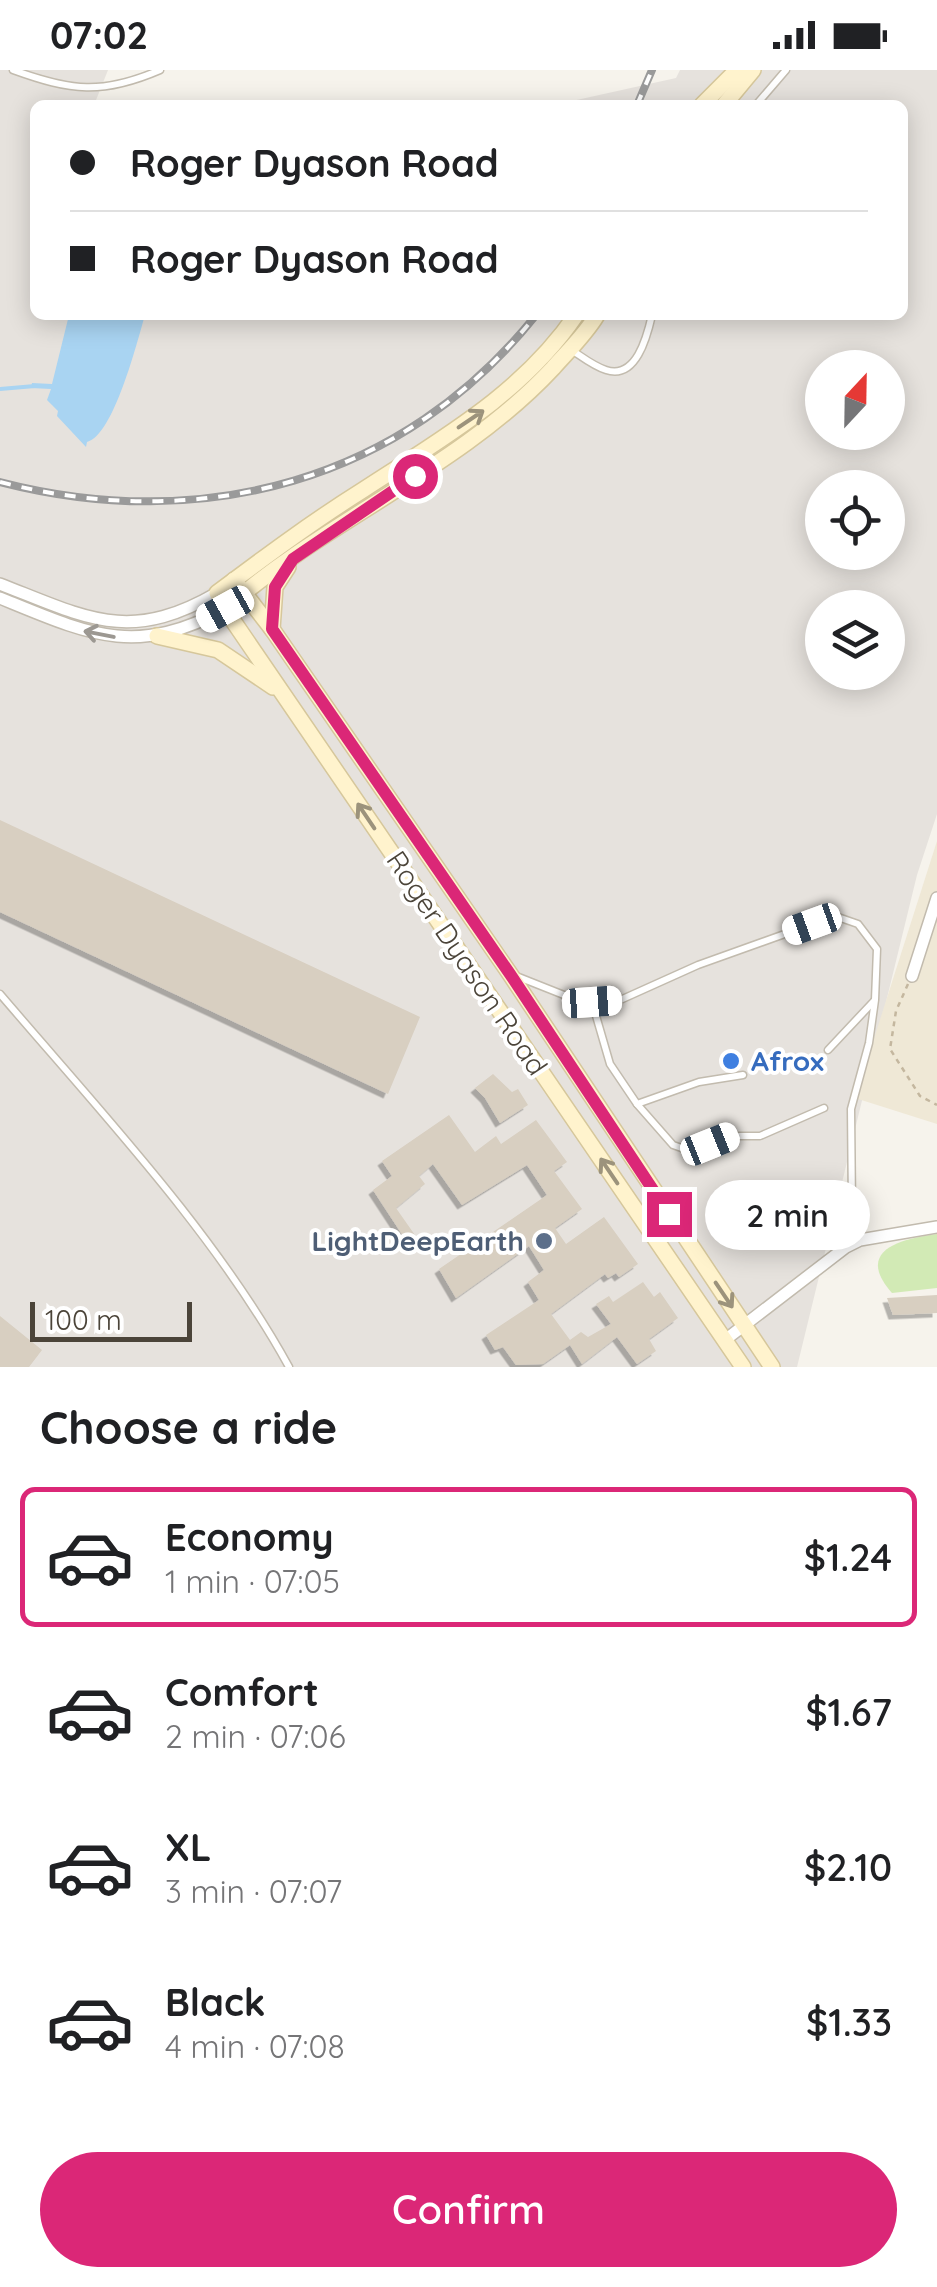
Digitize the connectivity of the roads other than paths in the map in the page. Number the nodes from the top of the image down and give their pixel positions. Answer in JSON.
{"nodes":[{"id":1,"x":13,"y":70,"type":"edge"},
{"id":2,"x":160,"y":70,"type":"edge"},
{"id":3,"x":737,"y":70,"type":"edge"},
{"id":4,"x":754,"y":70,"type":"edge"},
{"id":5,"x":786,"y":70,"type":"edge"},
{"id":6,"x":707,"y":100,"type":"edge"},
{"id":7,"x":728,"y":100,"type":"edge"},
{"id":8,"x":760,"y":100,"type":"edge"},
{"id":9,"x":574,"y":320,"type":"edge"},
{"id":10,"x":594,"y":320,"type":"edge"},
{"id":11,"x":651,"y":320,"type":"edge"},
{"id":12,"x":564,"y":344,"type":"junction"},
{"id":13,"x":293,"y":559,"type":"junction"},
{"id":14,"x":0,"y":584,"type":"edge"},
{"id":15,"x":238,"y":587,"type":"junction"},
{"id":16,"x":217,"y":592,"type":"junction"},
{"id":17,"x":0,"y":598,"type":"edge"},
{"id":18,"x":225,"y":609,"type":"junction"},
{"id":19,"x":272,"y":629,"type":"junction"},
{"id":20,"x":158,"y":636,"type":"junction"},
{"id":21,"x":284,"y":695,"type":"junction"},
{"id":22,"x":937,"y":898,"type":"edge"},
{"id":23,"x":510,"y":974,"type":"junction"},
{"id":24,"x":912,"y":976,"type":"road end"},
{"id":25,"x":0,"y":994,"type":"edge"},
{"id":26,"x":875,"y":1000,"type":"junction"},
{"id":27,"x":592,"y":1002,"type":"junction"},
{"id":28,"x":828,"y":1050,"type":"dead end"},
{"id":29,"x":743,"y":1075,"type":"dead end"},
{"id":30,"x":638,"y":1104,"type":"junction"},
{"id":31,"x":824,"y":1108,"type":"dead end"},
{"id":32,"x":852,"y":1208,"type":"dead end"},
{"id":33,"x":937,"y":1227,"type":"edge"},
{"id":34,"x":744,"y":1325,"type":"junction"},
{"id":35,"x":724,"y":1340,"type":"junction"},
{"id":36,"x":288,"y":1367,"type":"edge"},
{"id":37,"x":743,"y":1367,"type":"edge"},
{"id":38,"x":772,"y":1367,"type":"edge"}],
"edges":[{"from":1,"to":2,"type":"lane"},
{"from":3,"to":6,"type":"main road"},
{"from":4,"to":7,"type":"main road"},
{"from":5,"to":8,"type":"lane"},
{"from":9,"to":12,"type":"main road"},
{"from":10,"to":12,"type":"main road"},
{"from":11,"to":12,"type":"lane"},
{"from":12,"to":13,"type":"main road"},
{"from":15,"to":12,"type":"main road","one_way":true},
{"from":13,"to":15,"type":"main road"},
{"from":13,"to":19,"type":"main road"},
{"from":14,"to":16,"type":"street"},
{"from":15,"to":16,"type":"main road"},
{"from":15,"to":18,"type":"main road"},
{"from":15,"to":19,"type":"main road","name":"Roger Dyason Road"},
{"from":16,"to":18,"type":"main road","name":"Roger Dyason Road"},
{"from":20,"to":17,"type":"street","one_way":true},
{"from":18,"to":20,"type":"street"},
{"from":18,"to":21,"type":"main road","name":"Roger Dyason Road"},
{"from":19,"to":23,"type":"main road","name":"Roger Dyason Road"},
{"from":20,"to":21,"type":"main road"},
{"from":35,"to":21,"type":"main road","name":"Roger Dyason Road","one_way":true},
{"from":22,"to":24,"type":"street"},
{"from":23,"to":27,"type":"lane"},
{"from":23,"to":34,"type":"main road","name":"Roger Dyason Road","one_way":true},
{"from":25,"to":36,"type":"lane"},
{"from":26,"to":27,"type":"lane"},
{"from":26,"to":28,"type":"lane"},
{"from":26,"to":32,"type":"lane"},
{"from":27,"to":30,"type":"lane"},
{"from":29,"to":30,"type":"lane"},
{"from":30,"to":31,"type":"lane"},
{"from":33,"to":34,"type":"street"},
{"from":34,"to":35,"type":"street"},
{"from":34,"to":38,"type":"main road","name":"Roger Dyason Road"},
{"from":35,"to":37,"type":"main road","name":"Roger Dyason Road"}]}
